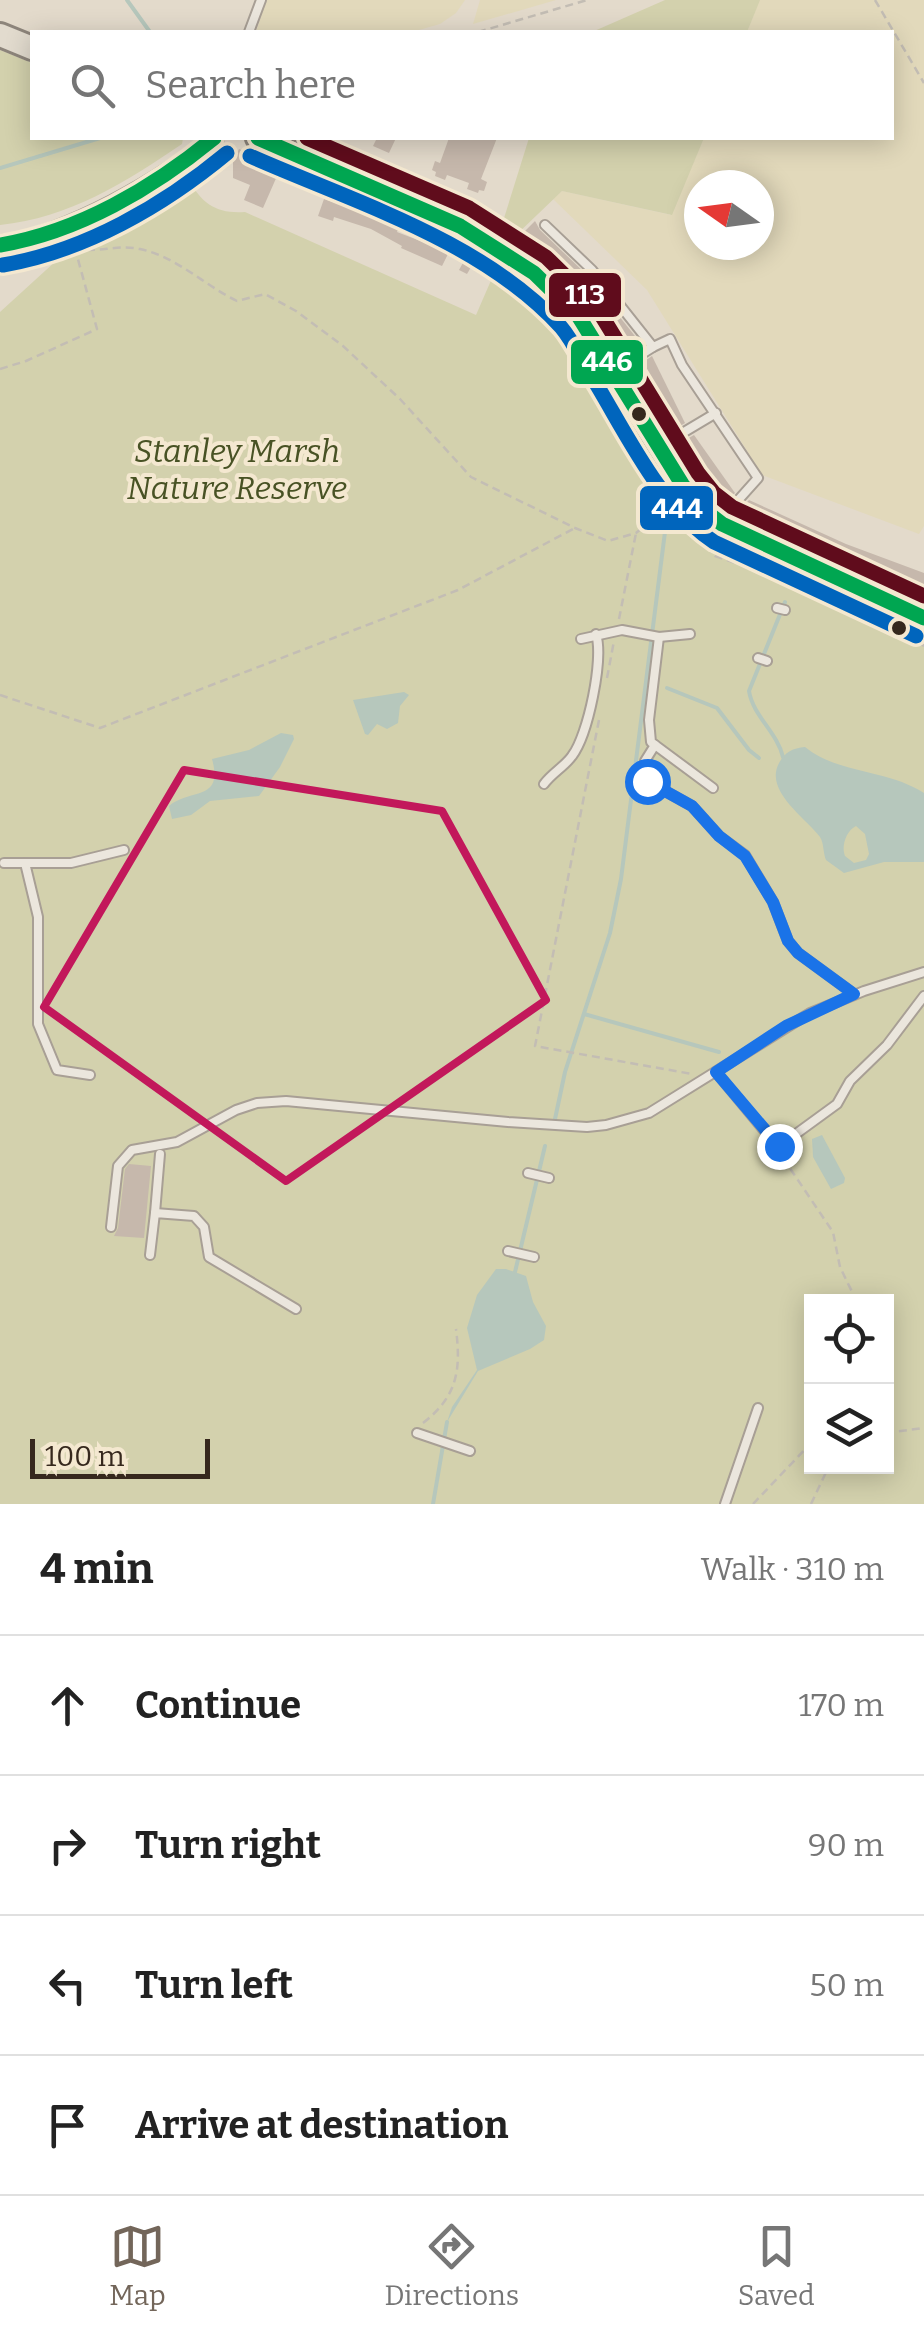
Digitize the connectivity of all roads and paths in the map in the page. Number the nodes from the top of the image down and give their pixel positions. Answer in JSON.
{"nodes":[{"id":1,"x":261,"y":0,"type":"edge"},
{"id":2,"x":587,"y":0,"type":"edge"},
{"id":3,"x":875,"y":0,"type":"edge"},
{"id":4,"x":250,"y":30,"type":"edge"},
{"id":5,"x":485,"y":30,"type":"edge"},
{"id":6,"x":893,"y":30,"type":"edge"},
{"id":7,"x":894,"y":32,"type":"edge"},
{"id":8,"x":0,"y":35,"type":"edge"},
{"id":9,"x":30,"y":47,"type":"edge"},
{"id":10,"x":924,"y":83,"type":"edge"},
{"id":11,"x":211,"y":140,"type":"edge"},
{"id":12,"x":263,"y":140,"type":"edge"},
{"id":13,"x":545,"y":225,"type":"dead end"},
{"id":14,"x":48,"y":235,"type":"junction"},
{"id":15,"x":0,"y":245,"type":"edge"},
{"id":16,"x":76,"y":251,"type":"junction"},
{"id":17,"x":597,"y":276,"type":"junction"},
{"id":18,"x":567,"y":304,"type":"junction"},
{"id":19,"x":653,"y":347,"type":"junction"},
{"id":20,"x":0,"y":369,"type":"edge"},
{"id":21,"x":613,"y":372,"type":"junction"},
{"id":22,"x":716,"y":413,"type":"junction"},
{"id":23,"x":659,"y":447,"type":"junction"},
{"id":24,"x":724,"y":516,"type":"dead end"},
{"id":25,"x":574,"y":528,"type":"junction"},
{"id":26,"x":636,"y":533,"type":"junction"},
{"id":27,"x":924,"y":618,"type":"edge"},
{"id":28,"x":616,"y":630,"type":"junction"},
{"id":29,"x":596,"y":634,"type":"junction"},
{"id":30,"x":690,"y":634,"type":"dead end"},
{"id":31,"x":659,"y":637,"type":"junction"},
{"id":32,"x":581,"y":639,"type":"dead end"},
{"id":33,"x":924,"y":646,"type":"edge"},
{"id":34,"x":605,"y":687,"type":"dead end"},
{"id":35,"x":0,"y":695,"type":"edge"},
{"id":36,"x":602,"y":706,"type":"dead end"},
{"id":37,"x":655,"y":745,"type":"junction"},
{"id":38,"x":544,"y":784,"type":"dead end"},
{"id":39,"x":713,"y":788,"type":"dead end"},
{"id":40,"x":124,"y":850,"type":"dead end"},
{"id":41,"x":4,"y":862,"type":"dead end"},
{"id":42,"x":25,"y":863,"type":"junction"},
{"id":43,"x":924,"y":972,"type":"edge"},
{"id":44,"x":854,"y":994,"type":"junction"},
{"id":45,"x":924,"y":996,"type":"edge"},
{"id":46,"x":90,"y":1075,"type":"dead end"},
{"id":47,"x":712,"y":1075,"type":"junction"},
{"id":48,"x":776,"y":1148,"type":"dead end"},
{"id":49,"x":160,"y":1154,"type":"dead end"},
{"id":50,"x":530,"y":1174,"type":"dead end"},
{"id":51,"x":547,"y":1177,"type":"dead end"},
{"id":52,"x":155,"y":1213,"type":"junction"},
{"id":53,"x":111,"y":1227,"type":"dead end"},
{"id":54,"x":511,"y":1252,"type":"dead end"},
{"id":55,"x":150,"y":1256,"type":"dead end"},
{"id":56,"x":532,"y":1256,"type":"dead end"},
{"id":57,"x":852,"y":1294,"type":"edge"},
{"id":58,"x":296,"y":1309,"type":"dead end"},
{"id":59,"x":456,"y":1329,"type":"dead end"},
{"id":60,"x":758,"y":1408,"type":"dead end"},
{"id":61,"x":924,"y":1428,"type":"edge"},
{"id":62,"x":416,"y":1432,"type":"joint"},
{"id":63,"x":894,"y":1433,"type":"edge"},
{"id":64,"x":470,"y":1450,"type":"dead end"},
{"id":65,"x":804,"y":1450,"type":"edge"},
{"id":66,"x":825,"y":1474,"type":"edge"},
{"id":67,"x":726,"y":1504,"type":"edge"},
{"id":68,"x":753,"y":1504,"type":"edge"},
{"id":69,"x":811,"y":1504,"type":"edge"}],
"edges":[{"from":1,"to":4,"type":"lane"},
{"from":2,"to":5,"type":"path"},
{"from":3,"to":6,"type":"path"},
{"from":7,"to":10,"type":"path"},
{"from":8,"to":9,"type":"main road"},
{"from":11,"to":14,"type":"street"},
{"from":12,"to":18,"type":"main road"},
{"from":13,"to":17,"type":"lane"},
{"from":14,"to":15,"type":"street"},
{"from":14,"to":16,"type":"path"},
{"from":16,"to":20,"type":"path"},
{"from":16,"to":25,"type":"path"},
{"from":17,"to":18,"type":"lane"},
{"from":17,"to":19,"type":"lane"},
{"from":18,"to":21,"type":"main road"},
{"from":19,"to":21,"type":"lane"},
{"from":19,"to":22,"type":"lane"},
{"from":21,"to":23,"type":"main road"},
{"from":22,"to":23,"type":"lane"},
{"from":22,"to":24,"type":"lane"},
{"from":23,"to":27,"type":"main road"},
{"from":25,"to":26,"type":"path"},
{"from":25,"to":35,"type":"path"},
{"from":26,"to":28,"type":"path"},
{"from":26,"to":33,"type":"path"},
{"from":28,"to":29,"type":"lane"},
{"from":28,"to":31,"type":"lane"},
{"from":28,"to":34,"type":"path"},
{"from":29,"to":32,"type":"lane"},
{"from":29,"to":38,"type":"lane"},
{"from":30,"to":31,"type":"lane"},
{"from":31,"to":37,"type":"lane"},
{"from":36,"to":47,"type":"path"},
{"from":37,"to":39,"type":"lane"},
{"from":37,"to":44,"type":"lane"},
{"from":40,"to":42,"type":"lane"},
{"from":41,"to":42,"type":"lane"},
{"from":42,"to":46,"type":"lane"},
{"from":43,"to":44,"type":"lane"},
{"from":44,"to":47,"type":"lane"},
{"from":45,"to":47,"type":"lane"},
{"from":47,"to":53,"type":"lane"},
{"from":48,"to":57,"type":"path"},
{"from":49,"to":52,"type":"lane"},
{"from":50,"to":51,"type":"lane"},
{"from":52,"to":55,"type":"lane"},
{"from":52,"to":58,"type":"lane"},
{"from":54,"to":56,"type":"lane"},
{"from":59,"to":62,"type":"path"},
{"from":60,"to":67,"type":"lane"},
{"from":61,"to":63,"type":"path"},
{"from":62,"to":64,"type":"lane"},
{"from":65,"to":68,"type":"path"},
{"from":66,"to":69,"type":"path"}]}
